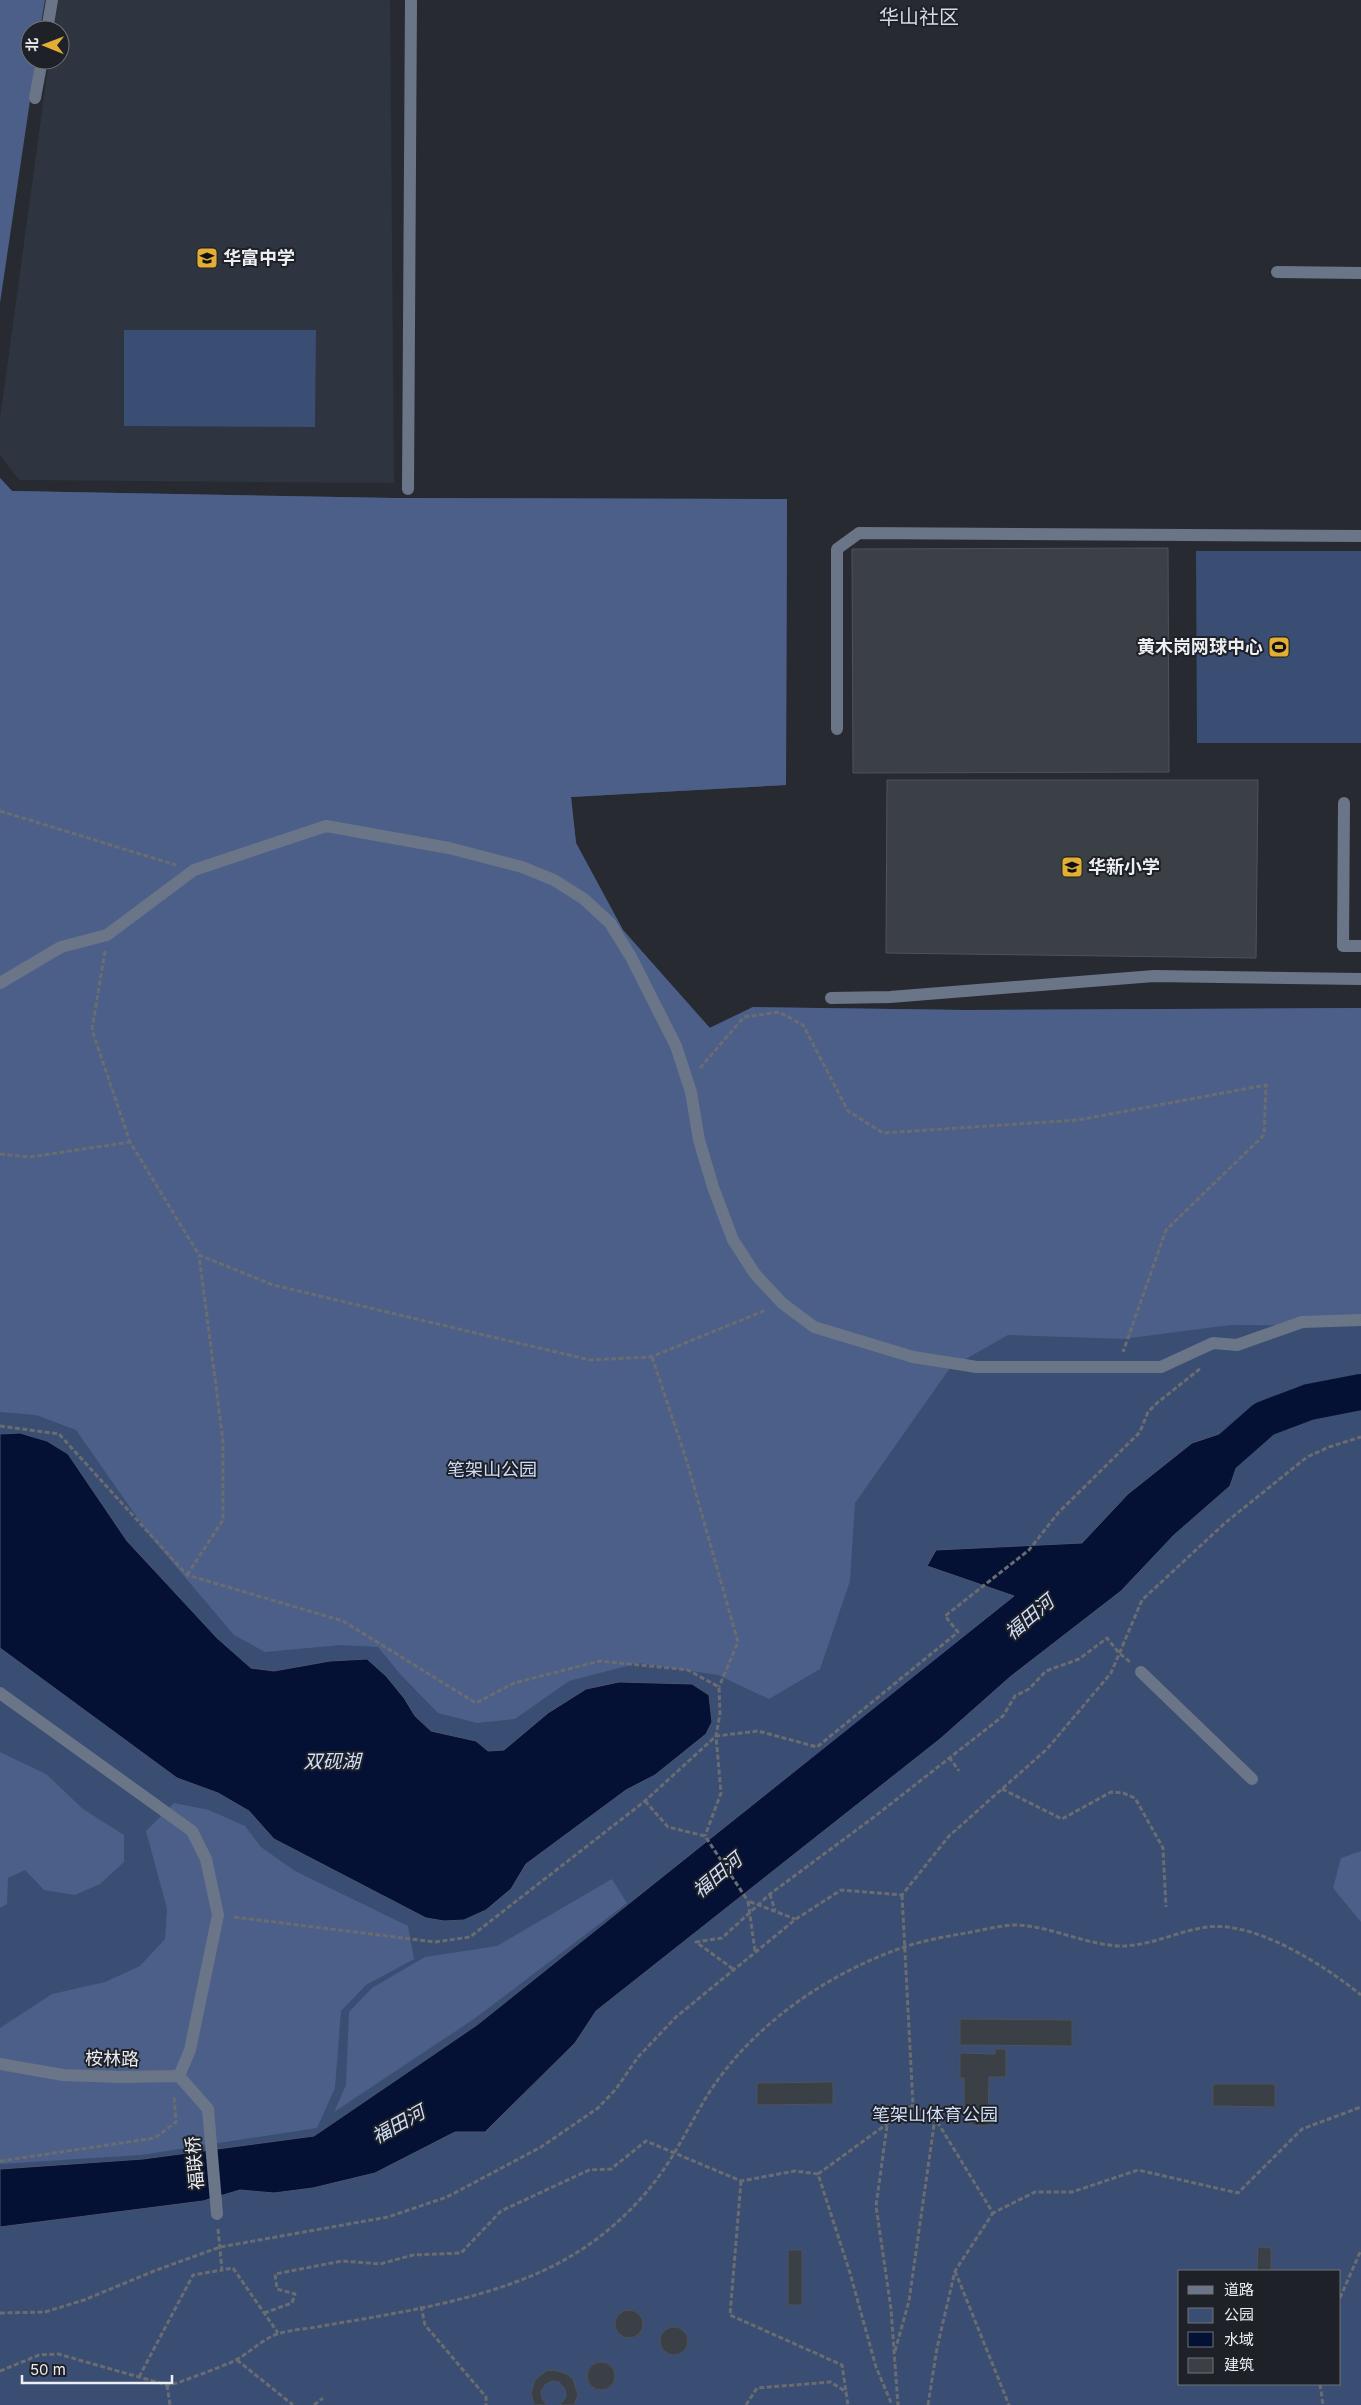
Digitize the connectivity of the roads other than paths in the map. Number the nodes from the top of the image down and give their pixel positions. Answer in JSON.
{"nodes":[{"id":1,"x":52,"y":0,"type":"edge"},
{"id":2,"x":411,"y":0,"type":"edge"},
{"id":3,"x":49,"y":20,"type":"edge"},
{"id":4,"x":40,"y":70,"type":"edge"},
{"id":5,"x":35,"y":98,"type":"dead end"},
{"id":6,"x":1277,"y":272,"type":"dead end"},
{"id":7,"x":1361,"y":273,"type":"edge"},
{"id":8,"x":408,"y":489,"type":"dead end"},
{"id":9,"x":1361,"y":536,"type":"edge"},
{"id":10,"x":837,"y":729,"type":"dead end"},
{"id":11,"x":1344,"y":803,"type":"dead end"},
{"id":12,"x":1361,"y":946,"type":"edge"},
{"id":13,"x":1361,"y":979,"type":"edge"},
{"id":14,"x":0,"y":983,"type":"edge"},
{"id":15,"x":831,"y":998,"type":"dead end"},
{"id":16,"x":1361,"y":1320,"type":"edge"},
{"id":17,"x":1141,"y":1672,"type":"road end"},
{"id":18,"x":0,"y":1693,"type":"edge"},
{"id":19,"x":1252,"y":1779,"type":"dead end"},
{"id":20,"x":0,"y":2064,"type":"edge"},
{"id":21,"x":175,"y":2076,"type":"junction"},
{"id":22,"x":217,"y":2214,"type":"dead end"}],
"edges":[{"from":1,"to":3,"type":"street"},
{"from":2,"to":8,"type":"street"},
{"from":4,"to":5,"type":"street"},
{"from":6,"to":7,"type":"street"},
{"from":9,"to":10,"type":"street"},
{"from":11,"to":12,"type":"street"},
{"from":13,"to":15,"type":"street"},
{"from":14,"to":16,"type":"street"},
{"from":17,"to":19,"type":"street"},
{"from":18,"to":21,"type":"street"},
{"from":20,"to":21,"type":"street","name":"桉林路"},
{"from":21,"to":22,"type":"street","name":"福联桥"}]}
